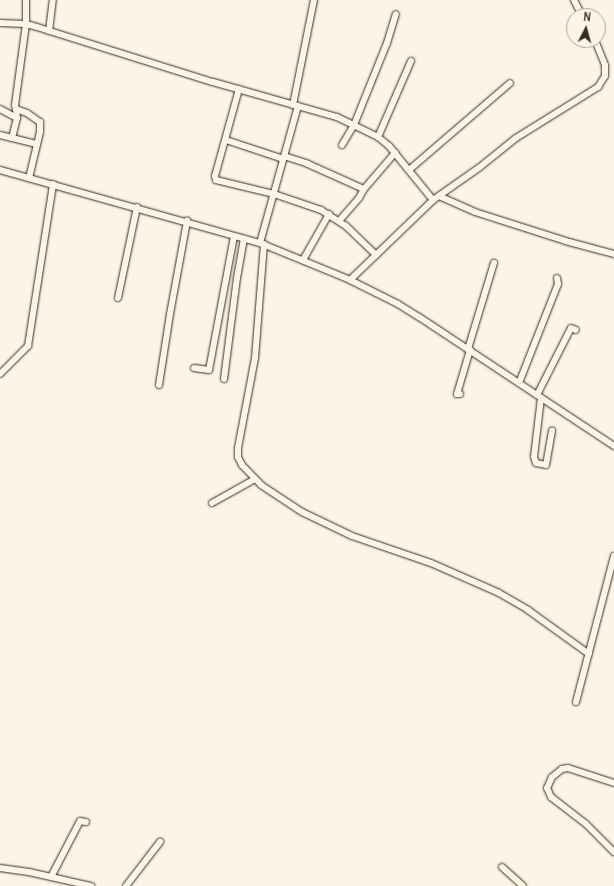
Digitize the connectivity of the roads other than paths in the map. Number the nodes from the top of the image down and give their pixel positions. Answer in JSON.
{"nodes":[{"id":1,"x":26,"y":0,"type":"edge"},
{"id":2,"x":53,"y":0,"type":"edge"},
{"id":3,"x":314,"y":0,"type":"edge"},
{"id":4,"x":396,"y":14,"type":"dead end"},
{"id":5,"x":0,"y":23,"type":"edge"},
{"id":6,"x":26,"y":24,"type":"junction"},
{"id":7,"x":49,"y":30,"type":"junction"},
{"id":8,"x":598,"y":48,"type":"edge"},
{"id":9,"x":411,"y":61,"type":"dead end"},
{"id":10,"x":510,"y":83,"type":"dead end"},
{"id":11,"x":239,"y":89,"type":"junction"},
{"id":12,"x":296,"y":105,"type":"junction"},
{"id":13,"x":0,"y":109,"type":"edge"},
{"id":14,"x":16,"y":109,"type":"junction"},
{"id":15,"x":17,"y":118,"type":"junction"},
{"id":16,"x":354,"y":125,"type":"junction"},
{"id":17,"x":0,"y":135,"type":"edge"},
{"id":18,"x":378,"y":137,"type":"junction"},
{"id":19,"x":12,"y":138,"type":"junction"},
{"id":20,"x":226,"y":140,"type":"junction"},
{"id":21,"x":37,"y":144,"type":"junction"},
{"id":22,"x":342,"y":145,"type":"dead end"},
{"id":23,"x":395,"y":153,"type":"junction"},
{"id":24,"x":283,"y":158,"type":"junction"},
{"id":25,"x":0,"y":170,"type":"edge"},
{"id":26,"x":409,"y":170,"type":"junction"},
{"id":27,"x":29,"y":178,"type":"junction"},
{"id":28,"x":53,"y":184,"type":"junction"},
{"id":29,"x":364,"y":189,"type":"junction"},
{"id":30,"x":274,"y":194,"type":"junction"},
{"id":31,"x":436,"y":198,"type":"junction"},
{"id":32,"x":137,"y":207,"type":"junction"},
{"id":33,"x":329,"y":214,"type":"junction"},
{"id":34,"x":188,"y":221,"type":"junction"},
{"id":35,"x":339,"y":221,"type":"junction"},
{"id":36,"x":234,"y":236,"type":"junction"},
{"id":37,"x":244,"y":239,"type":"junction"},
{"id":38,"x":262,"y":243,"type":"junction"},
{"id":39,"x":614,"y":254,"type":"edge"},
{"id":40,"x":376,"y":255,"type":"junction"},
{"id":41,"x":303,"y":260,"type":"junction"},
{"id":42,"x":494,"y":263,"type":"dead end"},
{"id":43,"x":557,"y":278,"type":"dead end"},
{"id":44,"x":350,"y":280,"type":"junction"},
{"id":45,"x":118,"y":298,"type":"dead end"},
{"id":46,"x":576,"y":330,"type":"dead end"},
{"id":47,"x":469,"y":350,"type":"junction"},
{"id":48,"x":194,"y":368,"type":"dead end"},
{"id":49,"x":0,"y":374,"type":"edge"},
{"id":50,"x":224,"y":379,"type":"dead end"},
{"id":51,"x":519,"y":383,"type":"junction"},
{"id":52,"x":159,"y":384,"type":"dead end"},
{"id":53,"x":460,"y":394,"type":"dead end"},
{"id":54,"x":539,"y":396,"type":"junction"},
{"id":55,"x":552,"y":431,"type":"dead end"},
{"id":56,"x":614,"y":446,"type":"edge"},
{"id":57,"x":255,"y":479,"type":"junction"},
{"id":58,"x":212,"y":503,"type":"dead end"},
{"id":59,"x":614,"y":556,"type":"edge"},
{"id":60,"x":589,"y":654,"type":"junction"},
{"id":61,"x":576,"y":702,"type":"dead end"},
{"id":62,"x":614,"y":783,"type":"edge"},
{"id":63,"x":86,"y":822,"type":"dead end"},
{"id":64,"x":160,"y":842,"type":"dead end"},
{"id":65,"x":614,"y":852,"type":"edge"},
{"id":66,"x":502,"y":867,"type":"dead end"},
{"id":67,"x":0,"y":868,"type":"edge"},
{"id":68,"x":51,"y":877,"type":"junction"},
{"id":69,"x":91,"y":886,"type":"edge"},
{"id":70,"x":126,"y":886,"type":"edge"},
{"id":71,"x":523,"y":886,"type":"edge"}],
"edges":[{"from":1,"to":6,"type":"street"},
{"from":2,"to":7,"type":"street"},
{"from":3,"to":12,"type":"street"},
{"from":4,"to":16,"type":"street"},
{"from":5,"to":6,"type":"street"},
{"from":6,"to":7,"type":"street"},
{"from":6,"to":14,"type":"street"},
{"from":7,"to":11,"type":"street"},
{"from":8,"to":31,"type":"street"},
{"from":9,"to":18,"type":"street"},
{"from":10,"to":26,"type":"street"},
{"from":11,"to":12,"type":"street"},
{"from":11,"to":20,"type":"street"},
{"from":12,"to":16,"type":"street"},
{"from":12,"to":24,"type":"street"},
{"from":13,"to":15,"type":"street"},
{"from":14,"to":15,"type":"street"},
{"from":14,"to":21,"type":"street"},
{"from":15,"to":19,"type":"street"},
{"from":16,"to":18,"type":"street"},
{"from":16,"to":22,"type":"street"},
{"from":17,"to":19,"type":"street"},
{"from":18,"to":23,"type":"street"},
{"from":19,"to":21,"type":"street"},
{"from":20,"to":24,"type":"street"},
{"from":20,"to":30,"type":"street"},
{"from":21,"to":27,"type":"street"},
{"from":23,"to":26,"type":"street"},
{"from":23,"to":29,"type":"street"},
{"from":24,"to":29,"type":"street"},
{"from":24,"to":30,"type":"street"},
{"from":25,"to":27,"type":"street"},
{"from":26,"to":31,"type":"street"},
{"from":27,"to":28,"type":"street"},
{"from":28,"to":32,"type":"street"},
{"from":28,"to":49,"type":"street"},
{"from":29,"to":35,"type":"street"},
{"from":30,"to":33,"type":"street"},
{"from":30,"to":38,"type":"street"},
{"from":31,"to":39,"type":"street"},
{"from":31,"to":40,"type":"street"},
{"from":32,"to":34,"type":"street"},
{"from":32,"to":45,"type":"street"},
{"from":33,"to":35,"type":"street"},
{"from":33,"to":41,"type":"street"},
{"from":34,"to":36,"type":"street"},
{"from":34,"to":52,"type":"street"},
{"from":35,"to":40,"type":"street"},
{"from":36,"to":37,"type":"street"},
{"from":36,"to":48,"type":"street"},
{"from":37,"to":38,"type":"street"},
{"from":37,"to":50,"type":"street"},
{"from":38,"to":41,"type":"street"},
{"from":38,"to":57,"type":"street"},
{"from":40,"to":44,"type":"street"},
{"from":41,"to":44,"type":"street"},
{"from":42,"to":47,"type":"street"},
{"from":43,"to":51,"type":"street"},
{"from":44,"to":47,"type":"street"},
{"from":46,"to":54,"type":"street"},
{"from":47,"to":51,"type":"street"},
{"from":47,"to":53,"type":"street"},
{"from":51,"to":54,"type":"street"},
{"from":54,"to":55,"type":"street"},
{"from":54,"to":56,"type":"street"},
{"from":57,"to":58,"type":"street"},
{"from":57,"to":60,"type":"street"},
{"from":59,"to":60,"type":"street"},
{"from":60,"to":61,"type":"street"},
{"from":62,"to":65,"type":"street"},
{"from":63,"to":68,"type":"street"},
{"from":64,"to":70,"type":"street"},
{"from":66,"to":71,"type":"street"},
{"from":67,"to":68,"type":"street"},
{"from":68,"to":69,"type":"street"}]}
